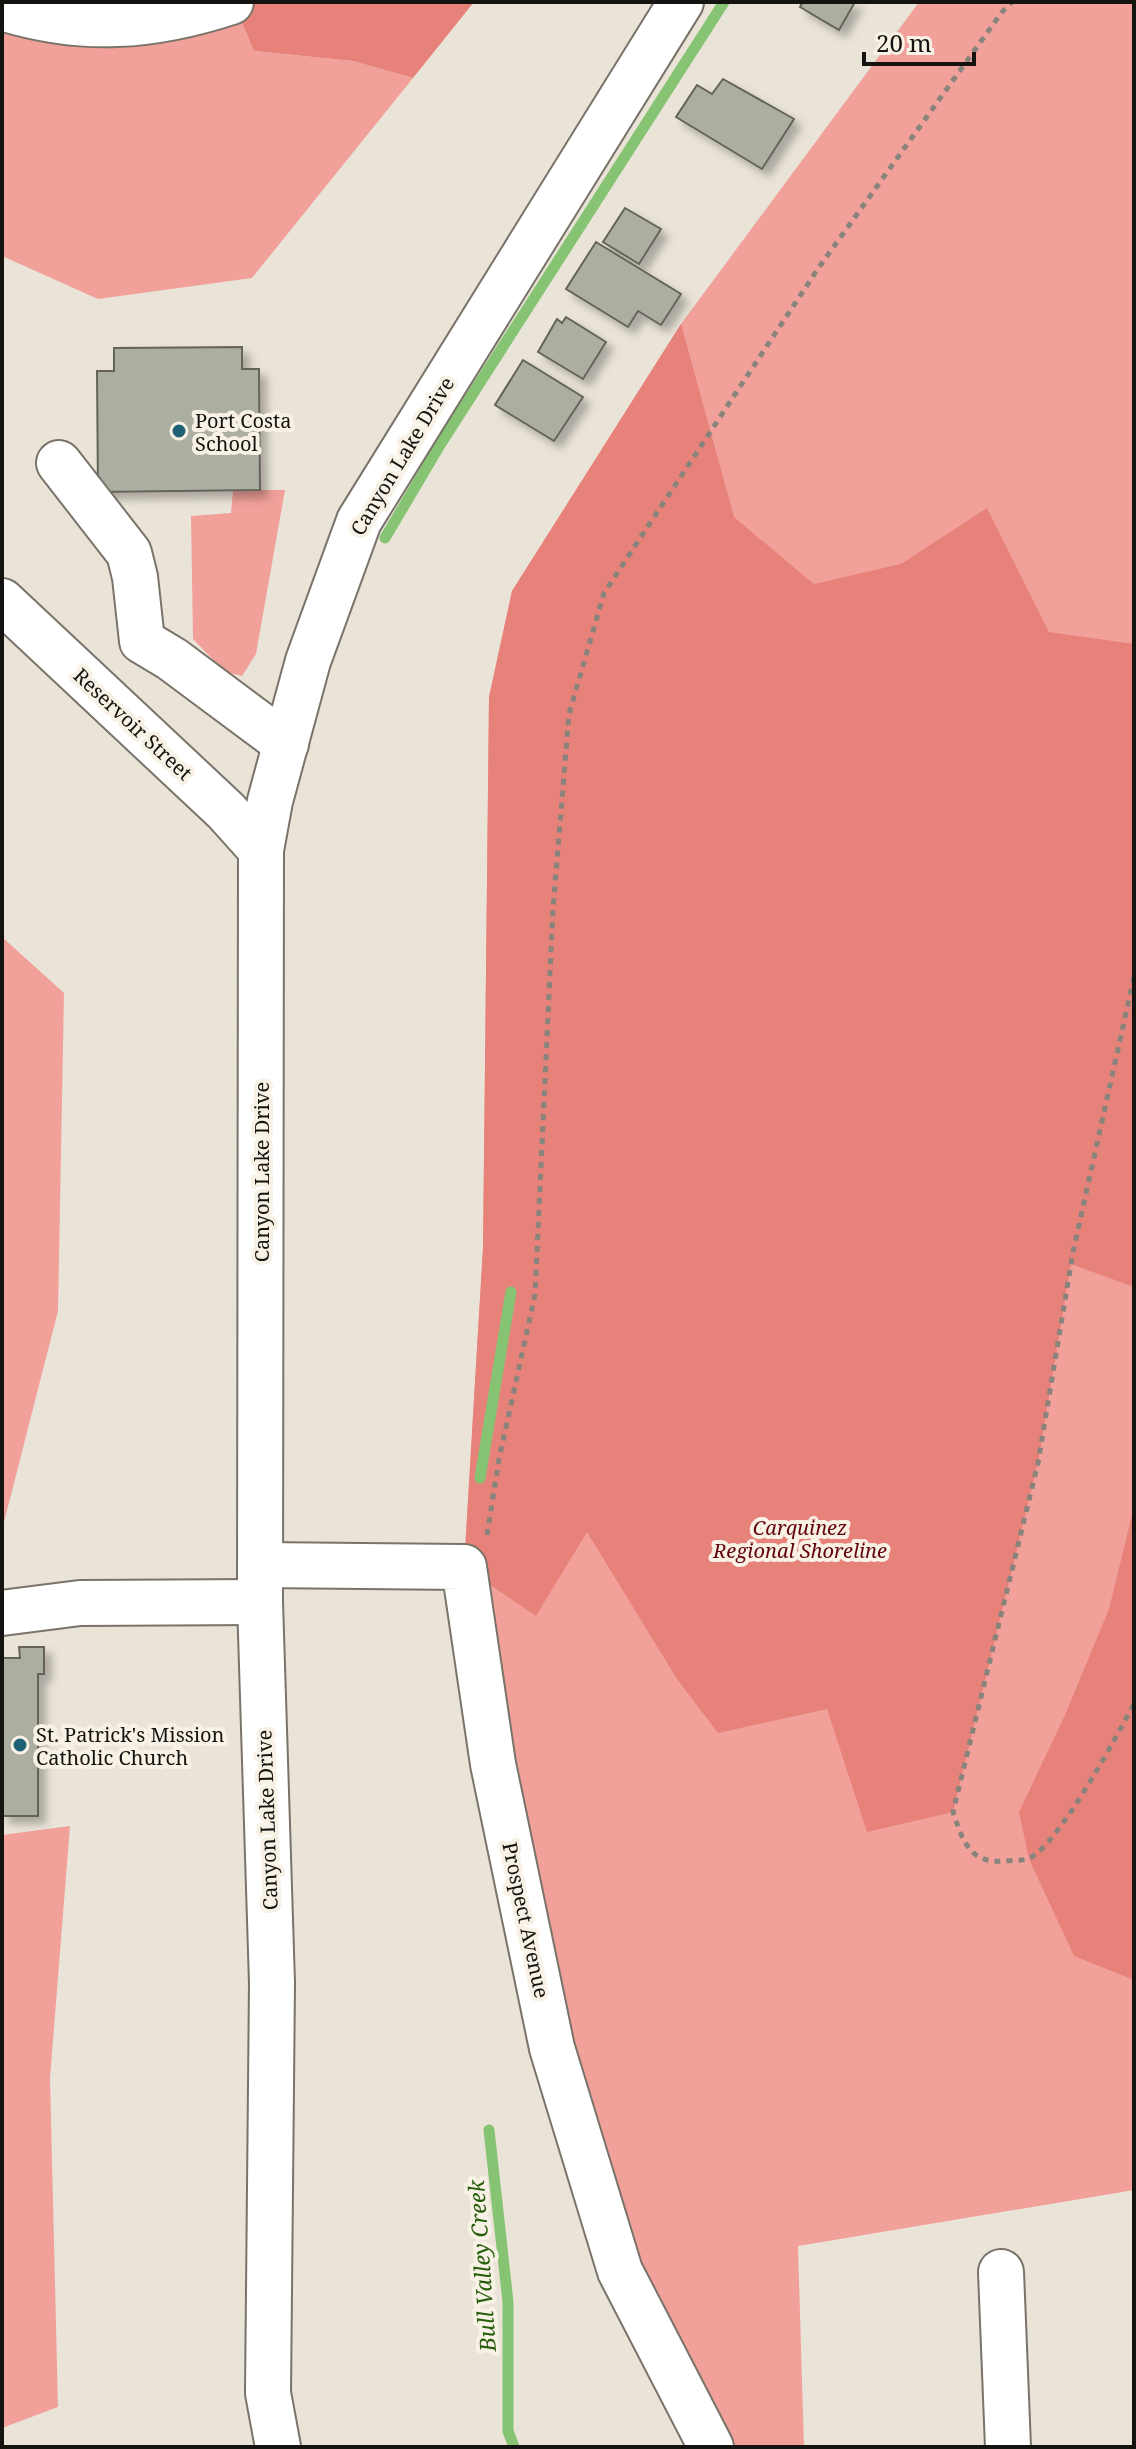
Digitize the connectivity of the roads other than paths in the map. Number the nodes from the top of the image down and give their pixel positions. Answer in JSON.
{"nodes":[{"id":1,"x":231,"y":2,"type":"edge"},
{"id":2,"x":681,"y":2,"type":"edge"},
{"id":3,"x":2,"y":8,"type":"edge"},
{"id":4,"x":59,"y":463,"type":"dead end"},
{"id":5,"x":2,"y":601,"type":"edge"},
{"id":6,"x":286,"y":744,"type":"junction"},
{"id":7,"x":261,"y":850,"type":"junction"},
{"id":8,"x":260,"y":1584,"type":"junction"},
{"id":9,"x":2,"y":1613,"type":"edge"},
{"id":10,"x":1001,"y":2272,"type":"dead end"},
{"id":11,"x":278,"y":2447,"type":"edge"},
{"id":12,"x":711,"y":2447,"type":"edge"},
{"id":13,"x":1008,"y":2447,"type":"edge"}],
"edges":[{"from":1,"to":3,"type":"street"},
{"from":2,"to":6,"type":"street","name":"Canyon Lake Drive"},
{"from":4,"to":6,"type":"street"},
{"from":5,"to":7,"type":"street","name":"Reservoir Street"},
{"from":6,"to":7,"type":"street","name":"Canyon Lake Drive"},
{"from":7,"to":8,"type":"street","name":"Canyon Lake Drive"},
{"from":8,"to":9,"type":"street"},
{"from":8,"to":11,"type":"street","name":"Canyon Lake Drive"},
{"from":8,"to":12,"type":"street","name":"Prospect Avenue"},
{"from":10,"to":13,"type":"street"}]}
